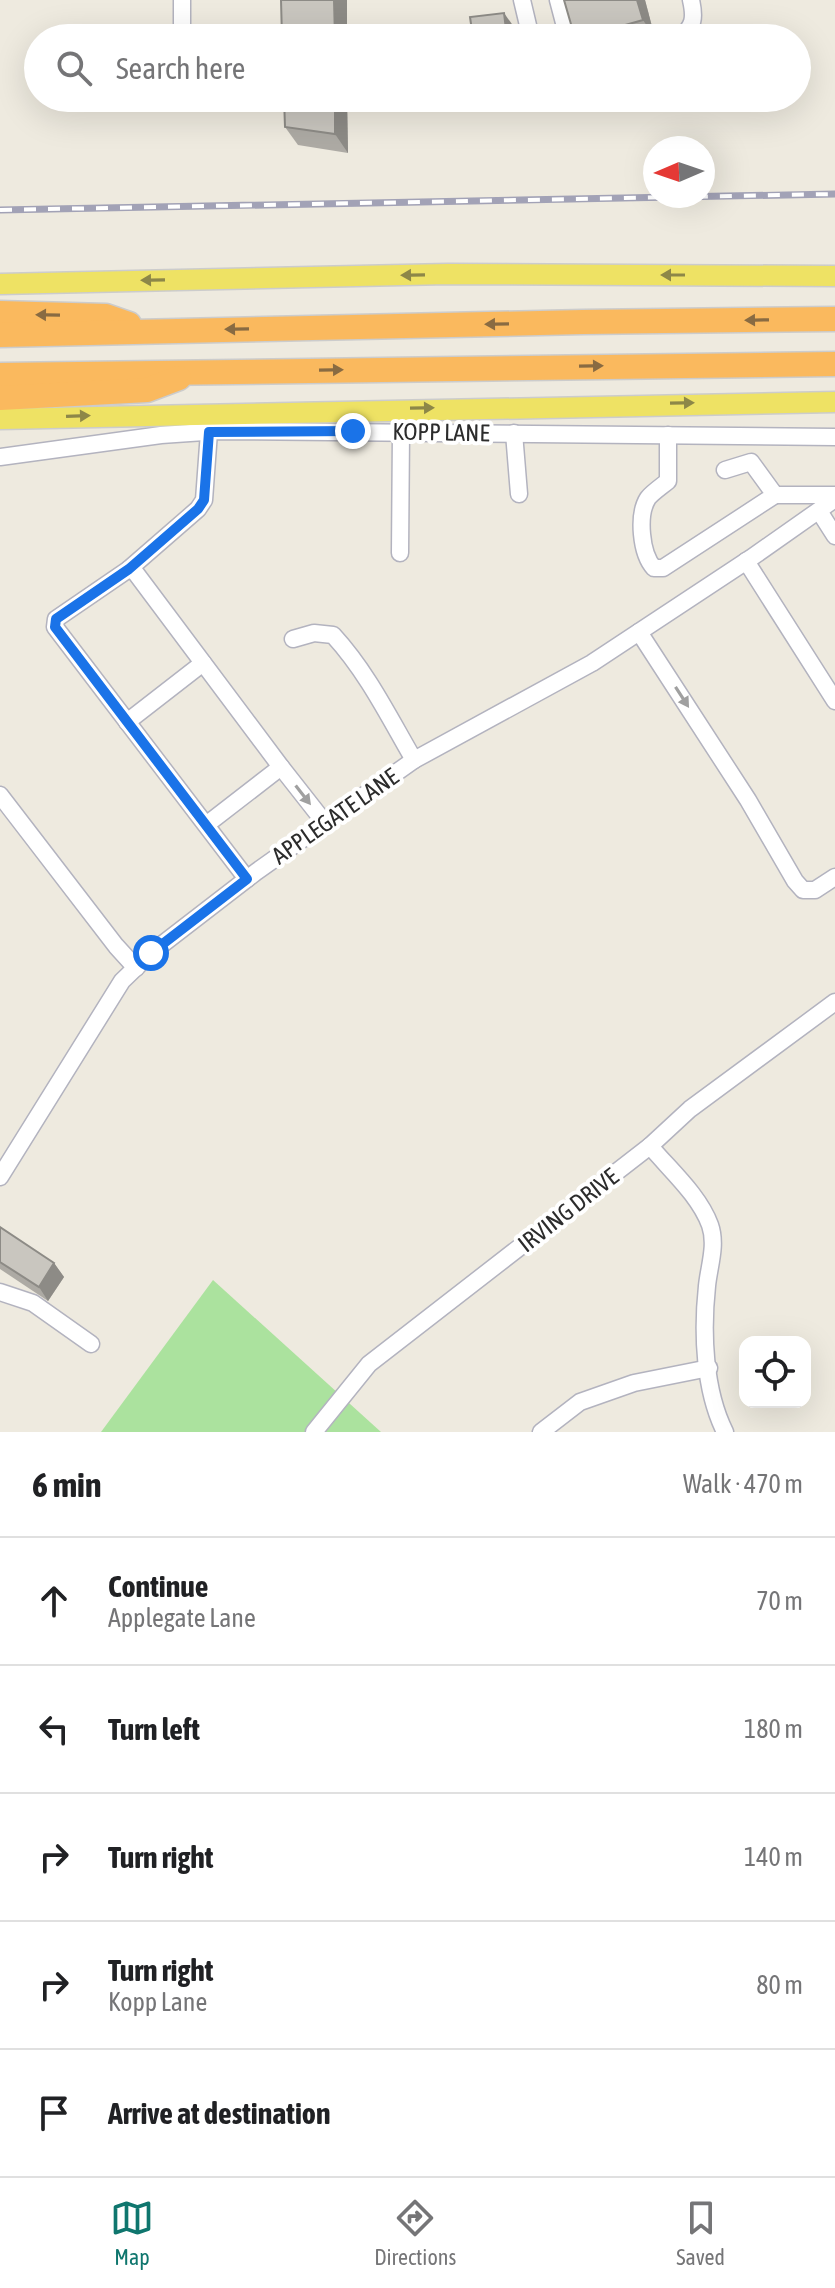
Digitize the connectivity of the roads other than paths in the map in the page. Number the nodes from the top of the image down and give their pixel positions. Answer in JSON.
{"nodes":[{"id":1,"x":182,"y":0,"type":"edge"},
{"id":2,"x":522,"y":0,"type":"edge"},
{"id":3,"x":558,"y":0,"type":"edge"},
{"id":4,"x":691,"y":0,"type":"edge"},
{"id":5,"x":182,"y":24,"type":"edge"},
{"id":6,"x":528,"y":24,"type":"edge"},
{"id":7,"x":564,"y":24,"type":"edge"},
{"id":8,"x":692,"y":24,"type":"edge"},
{"id":9,"x":835,"y":276,"type":"edge"},
{"id":10,"x":0,"y":284,"type":"edge"},
{"id":11,"x":0,"y":313,"type":"edge"},
{"id":12,"x":835,"y":319,"type":"edge"},
{"id":13,"x":150,"y":331,"type":"junction"},
{"id":14,"x":0,"y":335,"type":"edge"},
{"id":15,"x":835,"y":364,"type":"edge"},
{"id":16,"x":197,"y":372,"type":"junction"},
{"id":17,"x":0,"y":375,"type":"edge"},
{"id":18,"x":0,"y":398,"type":"edge"},
{"id":19,"x":835,"y":402,"type":"edge"},
{"id":20,"x":0,"y":419,"type":"edge"},
{"id":21,"x":209,"y":432,"type":"junction"},
{"id":22,"x":401,"y":432,"type":"junction"},
{"id":23,"x":514,"y":433,"type":"junction"},
{"id":24,"x":668,"y":435,"type":"junction"},
{"id":25,"x":754,"y":436,"type":"junction"},
{"id":26,"x":835,"y":437,"type":"edge"},
{"id":27,"x":0,"y":457,"type":"edge"},
{"id":28,"x":751,"y":462,"type":"junction"},
{"id":29,"x":725,"y":470,"type":"dead end"},
{"id":30,"x":519,"y":494,"type":"dead end"},
{"id":31,"x":775,"y":495,"type":"junction"},
{"id":32,"x":835,"y":497,"type":"edge"},
{"id":33,"x":819,"y":511,"type":"junction"},
{"id":34,"x":835,"y":536,"type":"edge"},
{"id":35,"x":400,"y":553,"type":"dead end"},
{"id":36,"x":746,"y":561,"type":"junction"},
{"id":37,"x":129,"y":569,"type":"junction"},
{"id":38,"x":639,"y":632,"type":"junction"},
{"id":39,"x":293,"y":639,"type":"dead end"},
{"id":40,"x":203,"y":663,"type":"junction"},
{"id":41,"x":835,"y":701,"type":"edge"},
{"id":42,"x":127,"y":722,"type":"junction"},
{"id":43,"x":414,"y":760,"type":"junction"},
{"id":44,"x":281,"y":767,"type":"junction"},
{"id":45,"x":0,"y":795,"type":"edge"},
{"id":46,"x":325,"y":823,"type":"junction"},
{"id":47,"x":206,"y":825,"type":"junction"},
{"id":48,"x":835,"y":877,"type":"edge"},
{"id":49,"x":247,"y":879,"type":"junction"},
{"id":50,"x":136,"y":968,"type":"junction"},
{"id":51,"x":835,"y":1002,"type":"edge"},
{"id":52,"x":650,"y":1146,"type":"junction"},
{"id":53,"x":1,"y":1173,"type":"edge"},
{"id":54,"x":0,"y":1292,"type":"edge"},
{"id":55,"x":91,"y":1344,"type":"dead end"},
{"id":56,"x":709,"y":1368,"type":"junction"},
{"id":57,"x":314,"y":1432,"type":"edge"},
{"id":58,"x":541,"y":1432,"type":"edge"},
{"id":59,"x":725,"y":1432,"type":"edge"}],
"edges":[{"from":1,"to":5,"type":"street"},
{"from":2,"to":6,"type":"street"},
{"from":3,"to":7,"type":"street"},
{"from":4,"to":8,"type":"street"},
{"from":9,"to":10,"type":"main road","one_way":true},
{"from":13,"to":11,"type":"highway","one_way":true},
{"from":12,"to":13,"type":"highway","one_way":true},
{"from":13,"to":14,"type":"highway"},
{"from":16,"to":15,"type":"highway","one_way":true},
{"from":16,"to":17,"type":"highway"},
{"from":16,"to":18,"type":"highway"},
{"from":20,"to":19,"type":"main road","one_way":true},
{"from":21,"to":22,"type":"street","name":"KOPP LANE"},
{"from":21,"to":27,"type":"street","name":"KOPP LANE"},
{"from":21,"to":37,"type":"street"},
{"from":22,"to":23,"type":"street","name":"KOPP LANE"},
{"from":22,"to":35,"type":"street"},
{"from":23,"to":24,"type":"street","name":"KOPP LANE"},
{"from":23,"to":30,"type":"street"},
{"from":24,"to":25,"type":"street","name":"KOPP LANE"},
{"from":24,"to":31,"type":"street"},
{"from":25,"to":26,"type":"street","name":"KOPP LANE"},
{"from":25,"to":28,"type":"street"},
{"from":28,"to":29,"type":"street"},
{"from":28,"to":31,"type":"street"},
{"from":31,"to":32,"type":"street"},
{"from":32,"to":33,"type":"street","name":"APPLEGATE LANE"},
{"from":33,"to":34,"type":"street"},
{"from":33,"to":36,"type":"street","name":"APPLEGATE LANE"},
{"from":36,"to":38,"type":"street","name":"APPLEGATE LANE"},
{"from":36,"to":41,"type":"street"},
{"from":37,"to":40,"type":"street"},
{"from":37,"to":42,"type":"street"},
{"from":38,"to":43,"type":"street","name":"APPLEGATE LANE"},
{"from":38,"to":48,"type":"street","one_way":true},
{"from":39,"to":43,"type":"street"},
{"from":40,"to":42,"type":"street"},
{"from":40,"to":44,"type":"street"},
{"from":42,"to":47,"type":"street"},
{"from":43,"to":46,"type":"street","name":"APPLEGATE LANE"},
{"from":44,"to":46,"type":"street","one_way":true},
{"from":44,"to":47,"type":"street"},
{"from":45,"to":50,"type":"street"},
{"from":46,"to":49,"type":"street","name":"APPLEGATE LANE"},
{"from":47,"to":49,"type":"street"},
{"from":49,"to":50,"type":"street","name":"APPLEGATE LANE"},
{"from":50,"to":53,"type":"street","name":"APPLEGATE LANE"},
{"from":51,"to":52,"type":"street","name":"IRVING DRIVE"},
{"from":52,"to":56,"type":"street"},
{"from":52,"to":57,"type":"street","name":"IRVING DRIVE"},
{"from":54,"to":55,"type":"street"},
{"from":56,"to":58,"type":"street"},
{"from":56,"to":59,"type":"street"}]}
